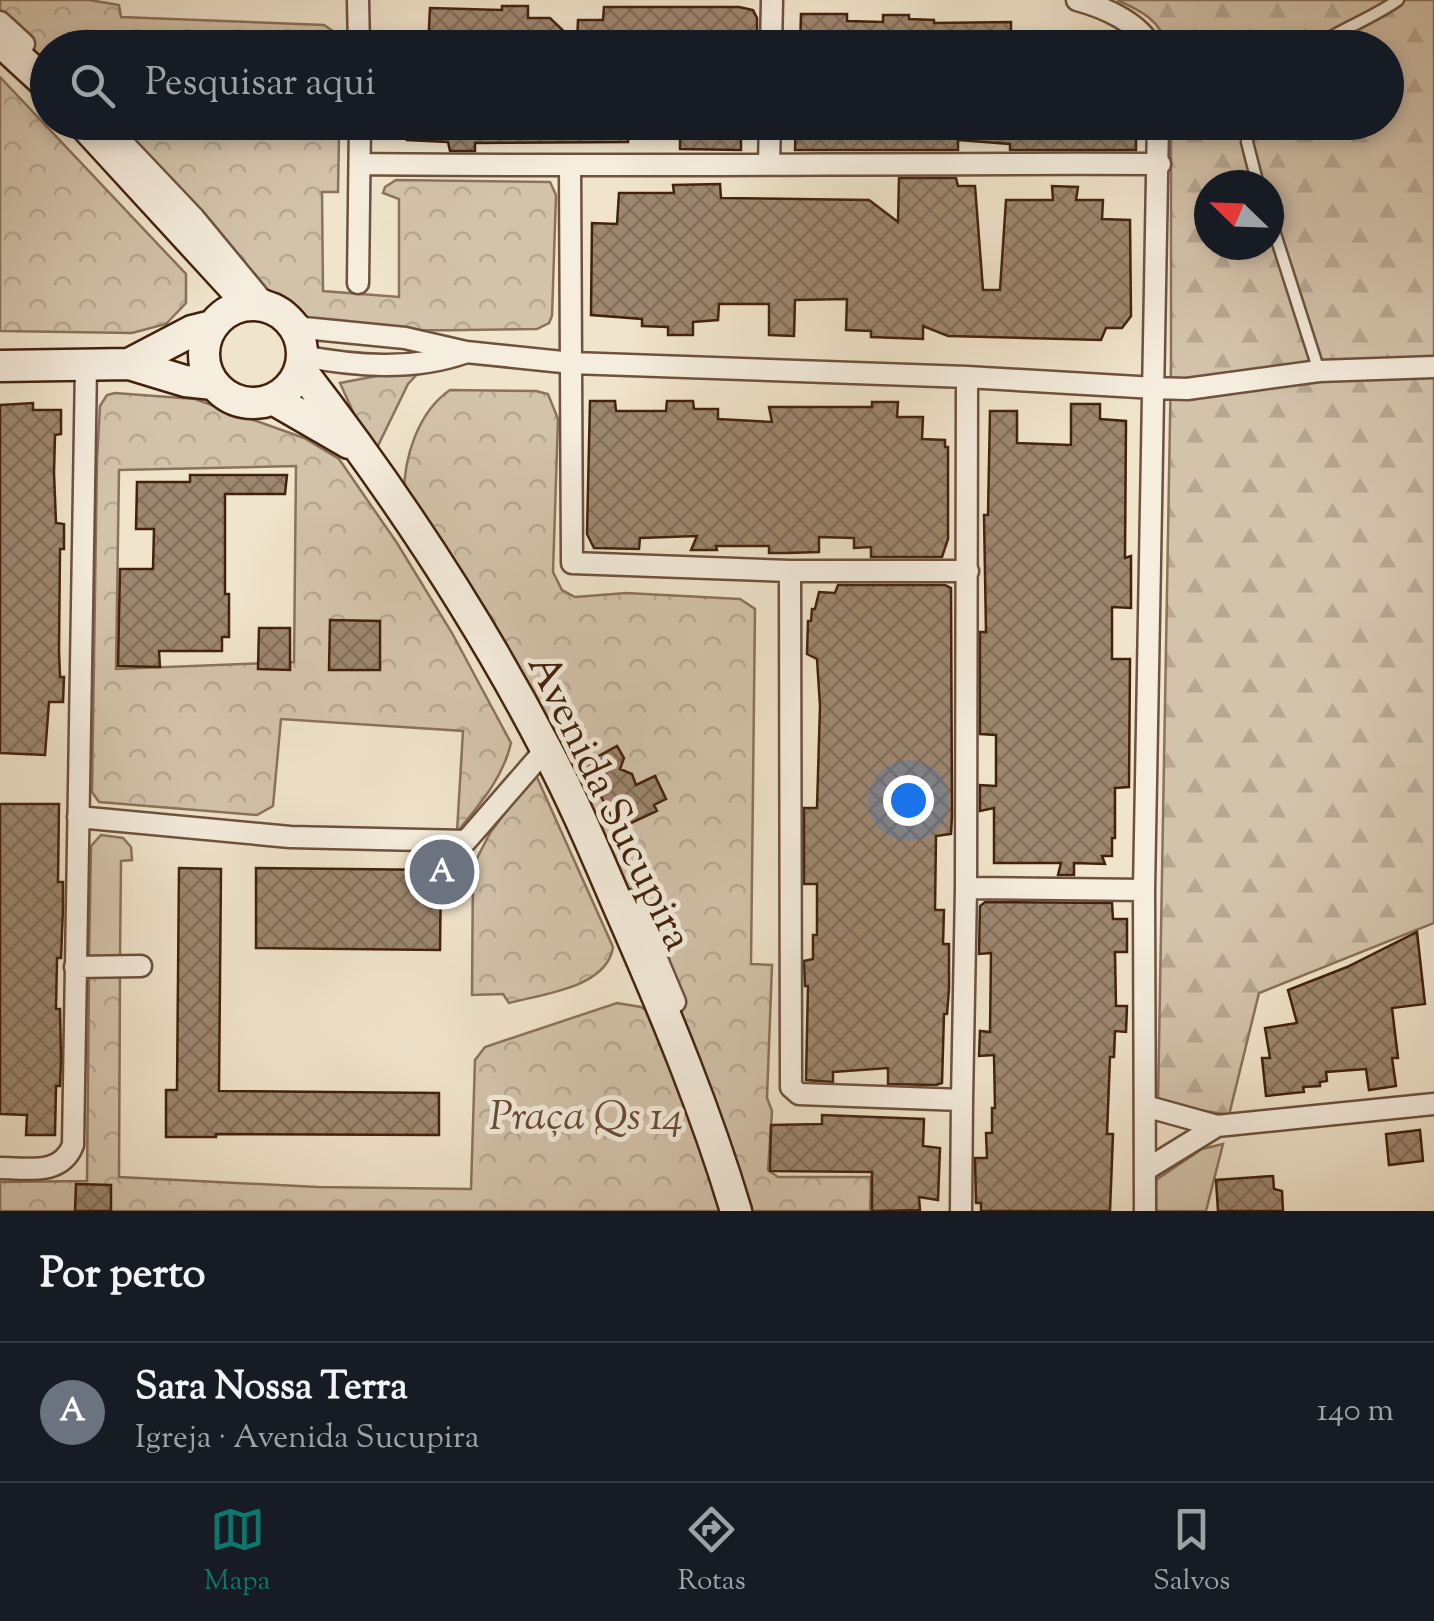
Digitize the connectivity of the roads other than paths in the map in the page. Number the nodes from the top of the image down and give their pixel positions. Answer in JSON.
{"nodes":[{"id":1,"x":358,"y":0,"type":"edge"},
{"id":2,"x":772,"y":0,"type":"edge"},
{"id":3,"x":1077,"y":0,"type":"edge"},
{"id":4,"x":1398,"y":0,"type":"edge"},
{"id":5,"x":0,"y":22,"type":"edge"},
{"id":6,"x":358,"y":30,"type":"edge"},
{"id":7,"x":771,"y":30,"type":"edge"},
{"id":8,"x":1138,"y":30,"type":"edge"},
{"id":9,"x":1338,"y":30,"type":"edge"},
{"id":10,"x":0,"y":41,"type":"edge"},
{"id":11,"x":30,"y":50,"type":"edge"},
{"id":12,"x":30,"y":68,"type":"edge"},
{"id":13,"x":99,"y":140,"type":"edge"},
{"id":14,"x":119,"y":140,"type":"edge"},
{"id":15,"x":360,"y":140,"type":"edge"},
{"id":16,"x":770,"y":140,"type":"edge"},
{"id":17,"x":1159,"y":140,"type":"edge"},
{"id":18,"x":1246,"y":140,"type":"edge"},
{"id":19,"x":769,"y":163,"type":"junction"},
{"id":20,"x":360,"y":164,"type":"junction"},
{"id":21,"x":1160,"y":164,"type":"junction"},
{"id":22,"x":570,"y":167,"type":"junction"},
{"id":23,"x":1254,"y":170,"type":"edge"},
{"id":24,"x":1283,"y":260,"type":"edge"},
{"id":25,"x":224,"y":276,"type":"junction"},
{"id":26,"x":358,"y":283,"type":"dead end"},
{"id":27,"x":249,"y":304,"type":"junction"},
{"id":28,"x":215,"y":322,"type":"junction"},
{"id":29,"x":300,"y":345,"type":"junction"},
{"id":30,"x":466,"y":352,"type":"junction"},
{"id":31,"x":572,"y":363,"type":"junction"},
{"id":32,"x":129,"y":364,"type":"junction"},
{"id":33,"x":0,"y":366,"type":"edge"},
{"id":34,"x":86,"y":366,"type":"junction"},
{"id":35,"x":1434,"y":368,"type":"edge"},
{"id":36,"x":1319,"y":371,"type":"junction"},
{"id":37,"x":967,"y":378,"type":"junction"},
{"id":38,"x":213,"y":384,"type":"junction"},
{"id":39,"x":1155,"y":388,"type":"junction"},
{"id":40,"x":272,"y":399,"type":"junction"},
{"id":41,"x":364,"y":452,"type":"junction"},
{"id":42,"x":401,"y":489,"type":"dead end"},
{"id":43,"x":790,"y":571,"type":"junction"},
{"id":44,"x":968,"y":571,"type":"junction"},
{"id":45,"x":546,"y":749,"type":"junction"},
{"id":46,"x":78,"y":817,"type":"junction"},
{"id":47,"x":966,"y":888,"type":"junction"},
{"id":48,"x":1144,"y":890,"type":"junction"},
{"id":49,"x":76,"y":966,"type":"junction"},
{"id":50,"x":141,"y":966,"type":"dead end"},
{"id":51,"x":962,"y":1100,"type":"junction"},
{"id":52,"x":1434,"y":1104,"type":"edge"},
{"id":53,"x":1146,"y":1106,"type":"junction"},
{"id":54,"x":1217,"y":1126,"type":"junction"},
{"id":55,"x":0,"y":1168,"type":"edge"},
{"id":56,"x":1147,"y":1168,"type":"junction"},
{"id":57,"x":736,"y":1211,"type":"edge"},
{"id":58,"x":749,"y":1211,"type":"edge"},
{"id":59,"x":961,"y":1211,"type":"edge"},
{"id":60,"x":1145,"y":1211,"type":"edge"}],
"edges":[{"from":1,"to":6,"type":"street"},
{"from":2,"to":7,"type":"street"},
{"from":3,"to":8,"type":"street"},
{"from":4,"to":9,"type":"lane"},
{"from":5,"to":11,"type":"street"},
{"from":10,"to":12,"type":"street"},
{"from":13,"to":25,"type":"street"},
{"from":14,"to":29,"type":"street"},
{"from":15,"to":20,"type":"street"},
{"from":16,"to":19,"type":"street"},
{"from":17,"to":21,"type":"street"},
{"from":18,"to":23,"type":"lane"},
{"from":19,"to":21,"type":"street"},
{"from":19,"to":22,"type":"street"},
{"from":20,"to":22,"type":"street"},
{"from":20,"to":26,"type":"street"},
{"from":21,"to":39,"type":"street"},
{"from":22,"to":31,"type":"street"},
{"from":24,"to":36,"type":"lane"},
{"from":25,"to":27,"type":"street"},
{"from":25,"to":28,"type":"street"},
{"from":27,"to":28,"type":"street"},
{"from":27,"to":29,"type":"street"},
{"from":28,"to":32,"type":"street"},
{"from":28,"to":38,"type":"street"},
{"from":29,"to":30,"type":"street"},
{"from":29,"to":30,"type":"street"},
{"from":29,"to":40,"type":"street"},
{"from":29,"to":41,"type":"street","name":"Avenida Sucupira"},
{"from":30,"to":31,"type":"street"},
{"from":31,"to":37,"type":"street"},
{"from":31,"to":43,"type":"street"},
{"from":32,"to":34,"type":"street"},
{"from":32,"to":38,"type":"street"},
{"from":33,"to":34,"type":"street"},
{"from":34,"to":46,"type":"street"},
{"from":35,"to":36,"type":"street"},
{"from":36,"to":39,"type":"street"},
{"from":37,"to":39,"type":"street"},
{"from":37,"to":44,"type":"street"},
{"from":38,"to":40,"type":"street"},
{"from":39,"to":48,"type":"street"},
{"from":40,"to":41,"type":"street","name":"Avenida Sucupira"},
{"from":41,"to":45,"type":"street","name":"Avenida Sucupira"},
{"from":42,"to":58,"type":"street"},
{"from":43,"to":44,"type":"street"},
{"from":43,"to":51,"type":"street"},
{"from":44,"to":47,"type":"street"},
{"from":45,"to":46,"type":"street"},
{"from":45,"to":57,"type":"street","name":"Avenida Sucupira"},
{"from":46,"to":49,"type":"street"},
{"from":47,"to":48,"type":"street"},
{"from":47,"to":51,"type":"street"},
{"from":48,"to":53,"type":"street"},
{"from":49,"to":50,"type":"street"},
{"from":49,"to":55,"type":"street"},
{"from":51,"to":59,"type":"street"},
{"from":52,"to":54,"type":"street"},
{"from":53,"to":54,"type":"street"},
{"from":53,"to":56,"type":"street"},
{"from":54,"to":56,"type":"street"},
{"from":56,"to":60,"type":"street"}]}
